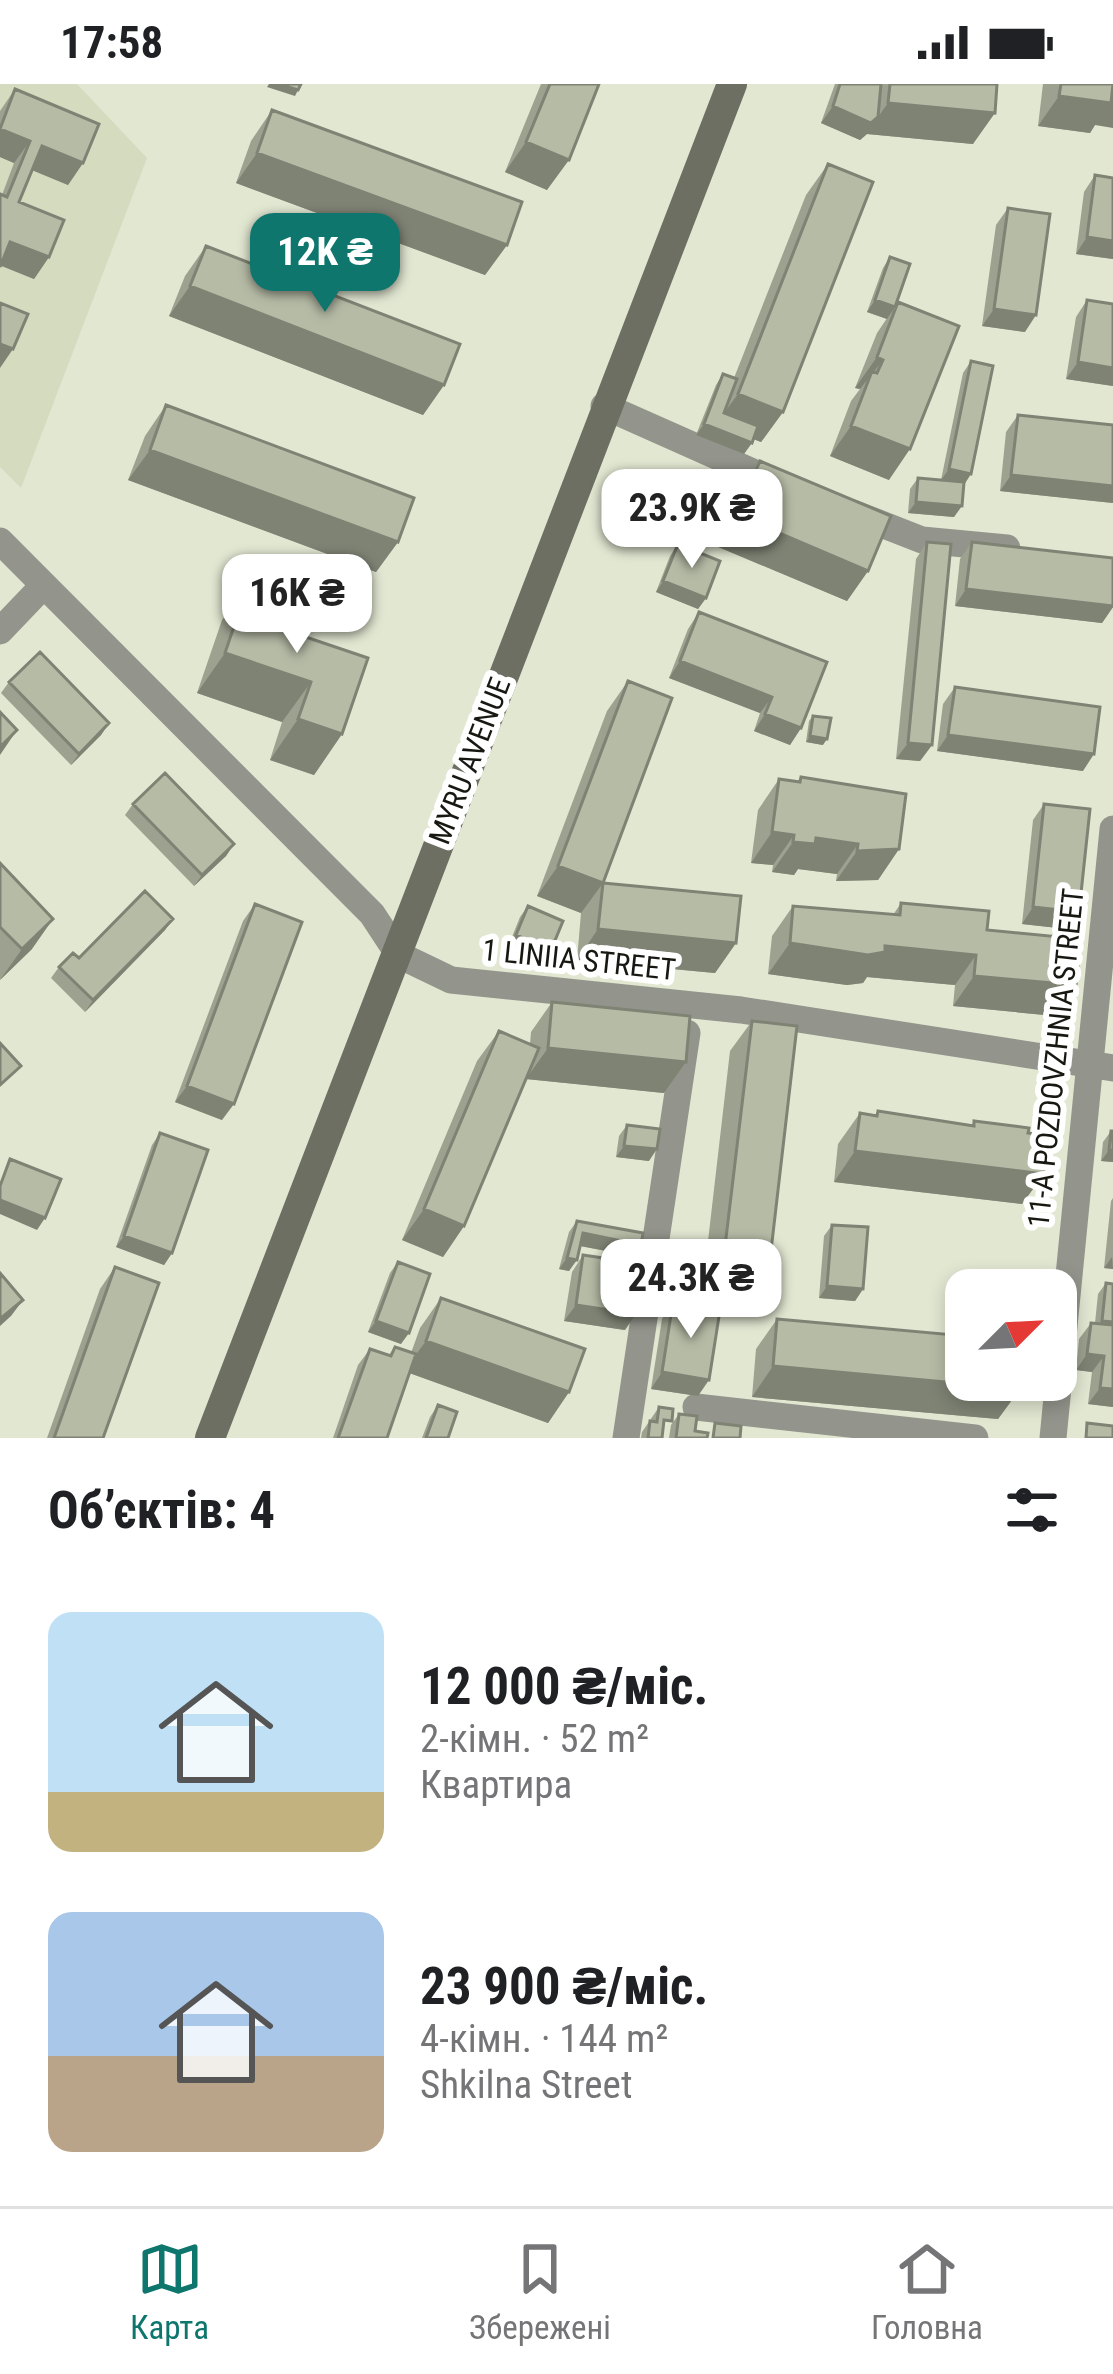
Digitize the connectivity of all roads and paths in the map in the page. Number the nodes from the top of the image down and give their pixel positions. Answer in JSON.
{"nodes":[{"id":1,"x":732,"y":84,"type":"edge"},
{"id":2,"x":604,"y":406,"type":"junction"},
{"id":3,"x":0,"y":541,"type":"edge"},
{"id":4,"x":1041,"y":552,"type":"edge"},
{"id":5,"x":43,"y":586,"type":"junction"},
{"id":6,"x":0,"y":631,"type":"edge"},
{"id":7,"x":1113,"y":829,"type":"edge"},
{"id":8,"x":399,"y":955,"type":"junction"},
{"id":9,"x":691,"y":1005,"type":"junction"},
{"id":10,"x":1100,"y":1066,"type":"edge"},
{"id":11,"x":696,"y":1407,"type":"dead end"},
{"id":12,"x":210,"y":1438,"type":"edge"},
{"id":13,"x":626,"y":1438,"type":"edge"},
{"id":14,"x":975,"y":1438,"type":"edge"},
{"id":15,"x":1053,"y":1438,"type":"edge"}],
"edges":[{"from":1,"to":2,"type":"main road","name":"MYRU AVENUE"},
{"from":2,"to":4,"type":"street"},
{"from":2,"to":8,"type":"main road","name":"MYRU AVENUE"},
{"from":3,"to":5,"type":"street","name":"1 LINIIA STREET"},
{"from":5,"to":6,"type":"street"},
{"from":5,"to":8,"type":"street","name":"1 LINIIA STREET"},
{"from":7,"to":10,"type":"street","name":"11-A POZDOVZHNIA STREET"},
{"from":8,"to":9,"type":"street","name":"1 LINIIA STREET"},
{"from":8,"to":12,"type":"main road","name":"MYRU AVENUE"},
{"from":9,"to":10,"type":"street","name":"1 LINIIA STREET"},
{"from":9,"to":13,"type":"street"},
{"from":10,"to":15,"type":"street","name":"11-A POZDOVZHNIA STREET"},
{"from":11,"to":14,"type":"street"}]}
